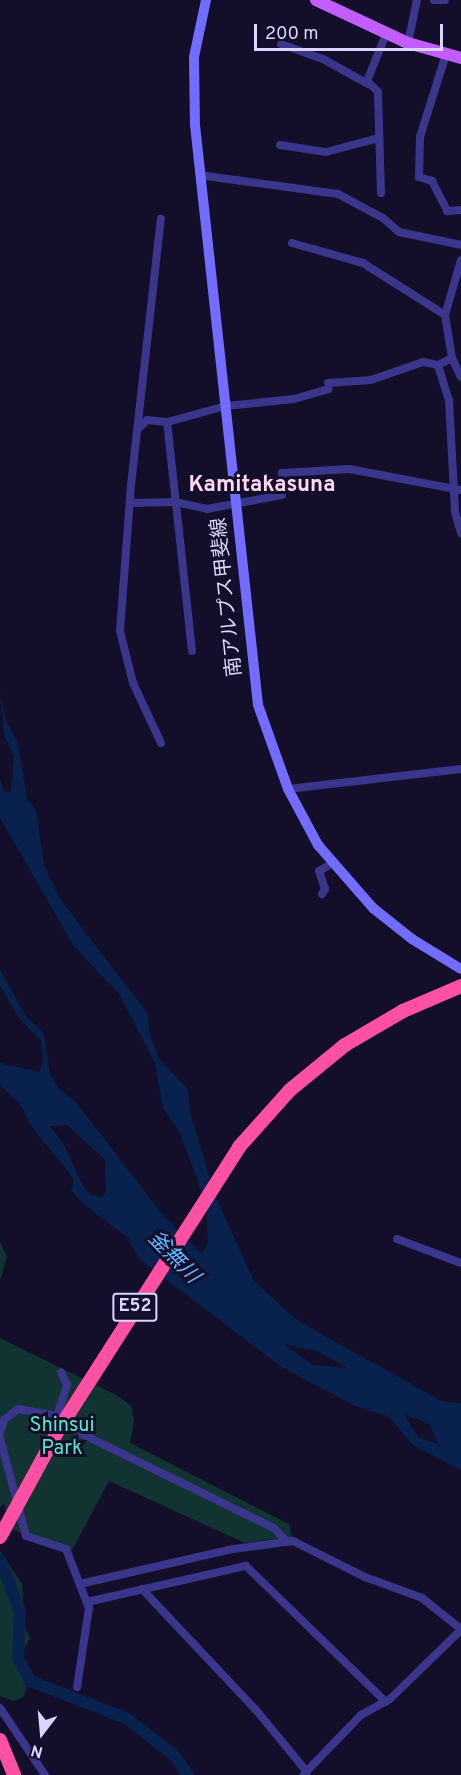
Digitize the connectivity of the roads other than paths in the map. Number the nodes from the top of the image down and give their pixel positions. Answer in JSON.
{"nodes":[{"id":1,"x":206,"y":0,"type":"edge"},
{"id":2,"x":316,"y":0,"type":"edge"},
{"id":3,"x":417,"y":0,"type":"edge"},
{"id":4,"x":434,"y":0,"type":"edge"},
{"id":5,"x":445,"y":0,"type":"edge"},
{"id":6,"x":328,"y":3,"type":"edge"},
{"id":7,"x":386,"y":34,"type":"junction"},
{"id":8,"x":408,"y":43,"type":"junction"},
{"id":9,"x":281,"y":44,"type":"dead end"},
{"id":10,"x":446,"y":54,"type":"junction"},
{"id":11,"x":461,"y":58,"type":"edge"},
{"id":12,"x":368,"y":84,"type":"junction"},
{"id":13,"x":379,"y":138,"type":"junction"},
{"id":14,"x":280,"y":145,"type":"dead end"},
{"id":15,"x":202,"y":180,"type":"junction"},
{"id":16,"x":381,"y":193,"type":"dead end"},
{"id":17,"x":461,"y":210,"type":"edge"},
{"id":18,"x":161,"y":219,"type":"dead end"},
{"id":19,"x":292,"y":243,"type":"dead end"},
{"id":20,"x":461,"y":245,"type":"edge"},
{"id":21,"x":461,"y":260,"type":"edge"},
{"id":22,"x":445,"y":315,"type":"junction"},
{"id":23,"x":452,"y":358,"type":"junction"},
{"id":24,"x":438,"y":364,"type":"junction"},
{"id":25,"x":461,"y":377,"type":"edge"},
{"id":26,"x":226,"y":406,"type":"junction"},
{"id":27,"x":167,"y":422,"type":"junction"},
{"id":28,"x":134,"y":454,"type":"junction"},
{"id":29,"x":459,"y":489,"type":"edge"},
{"id":30,"x":175,"y":502,"type":"junction"},
{"id":31,"x":131,"y":503,"type":"junction"},
{"id":32,"x":236,"y":503,"type":"junction"},
{"id":33,"x":461,"y":533,"type":"edge"},
{"id":34,"x":192,"y":651,"type":"dead end"},
{"id":35,"x":161,"y":743,"type":"dead end"},
{"id":36,"x":461,"y":769,"type":"edge"},
{"id":37,"x":288,"y":789,"type":"junction"},
{"id":38,"x":333,"y":863,"type":"junction"},
{"id":39,"x":322,"y":894,"type":"dead end"},
{"id":40,"x":461,"y":969,"type":"edge"},
{"id":41,"x":461,"y":986,"type":"edge"},
{"id":42,"x":397,"y":1239,"type":"dead end"},
{"id":43,"x":461,"y":1263,"type":"edge"},
{"id":44,"x":61,"y":1372,"type":"dead end"},
{"id":45,"x":57,"y":1416,"type":"junction"},
{"id":46,"x":0,"y":1436,"type":"edge"},
{"id":47,"x":0,"y":1537,"type":"edge"},
{"id":48,"x":286,"y":1541,"type":"junction"},
{"id":49,"x":80,"y":1584,"type":"junction"},
{"id":50,"x":142,"y":1588,"type":"junction"},
{"id":51,"x":87,"y":1602,"type":"junction"},
{"id":52,"x":461,"y":1630,"type":"edge"},
{"id":53,"x":77,"y":1687,"type":"dead end"},
{"id":54,"x":386,"y":1702,"type":"junction"},
{"id":55,"x":0,"y":1708,"type":"edge"},
{"id":56,"x":0,"y":1740,"type":"edge"},
{"id":57,"x":0,"y":1760,"type":"edge"},
{"id":58,"x":305,"y":1773,"type":"edge"},
{"id":59,"x":5,"y":1775,"type":"edge"},
{"id":60,"x":14,"y":1775,"type":"edge"},
{"id":61,"x":45,"y":1775,"type":"edge"}],
"edges":[{"from":1,"to":15,"type":"main road","name":"南アルプス甲斐線"},
{"from":2,"to":6,"type":"main road"},
{"from":3,"to":8,"type":"street"},
{"from":4,"to":5,"type":"street"},
{"from":6,"to":7,"type":"main road"},
{"from":7,"to":8,"type":"main road"},
{"from":7,"to":12,"type":"street"},
{"from":8,"to":10,"type":"main road"},
{"from":9,"to":12,"type":"street"},
{"from":10,"to":11,"type":"main road"},
{"from":10,"to":17,"type":"street"},
{"from":12,"to":13,"type":"street"},
{"from":13,"to":14,"type":"street"},
{"from":13,"to":16,"type":"street"},
{"from":15,"to":20,"type":"street"},
{"from":15,"to":26,"type":"main road","name":"南アルプス甲斐線"},
{"from":18,"to":28,"type":"street"},
{"from":19,"to":22,"type":"street"},
{"from":21,"to":22,"type":"street"},
{"from":22,"to":23,"type":"street"},
{"from":23,"to":24,"type":"street"},
{"from":23,"to":25,"type":"street"},
{"from":24,"to":26,"type":"street"},
{"from":24,"to":29,"type":"street"},
{"from":26,"to":27,"type":"street"},
{"from":26,"to":32,"type":"main road","name":"南アルプス甲斐線"},
{"from":27,"to":28,"type":"street"},
{"from":27,"to":30,"type":"street"},
{"from":28,"to":31,"type":"street"},
{"from":29,"to":32,"type":"street"},
{"from":29,"to":33,"type":"street"},
{"from":30,"to":31,"type":"street"},
{"from":30,"to":32,"type":"street"},
{"from":30,"to":34,"type":"street"},
{"from":31,"to":35,"type":"street"},
{"from":32,"to":37,"type":"main road","name":"南アルプス甲斐線"},
{"from":36,"to":37,"type":"street"},
{"from":37,"to":38,"type":"main road","name":"南アルプス甲斐線"},
{"from":38,"to":39,"type":"street"},
{"from":38,"to":40,"type":"main road","name":"南アルプス甲斐線"},
{"from":41,"to":47,"type":"highway","number":"E52"},
{"from":42,"to":43,"type":"street"},
{"from":44,"to":45,"type":"street"},
{"from":45,"to":46,"type":"street"},
{"from":45,"to":48,"type":"street"},
{"from":46,"to":49,"type":"street"},
{"from":48,"to":49,"type":"street"},
{"from":48,"to":52,"type":"street"},
{"from":49,"to":51,"type":"street"},
{"from":50,"to":51,"type":"street"},
{"from":50,"to":54,"type":"street"},
{"from":50,"to":58,"type":"street"},
{"from":51,"to":53,"type":"street"},
{"from":52,"to":54,"type":"street"},
{"from":54,"to":58,"type":"street"},
{"from":55,"to":61,"type":"street"},
{"from":56,"to":60,"type":"highway"},
{"from":57,"to":59,"type":"highway"}]}
